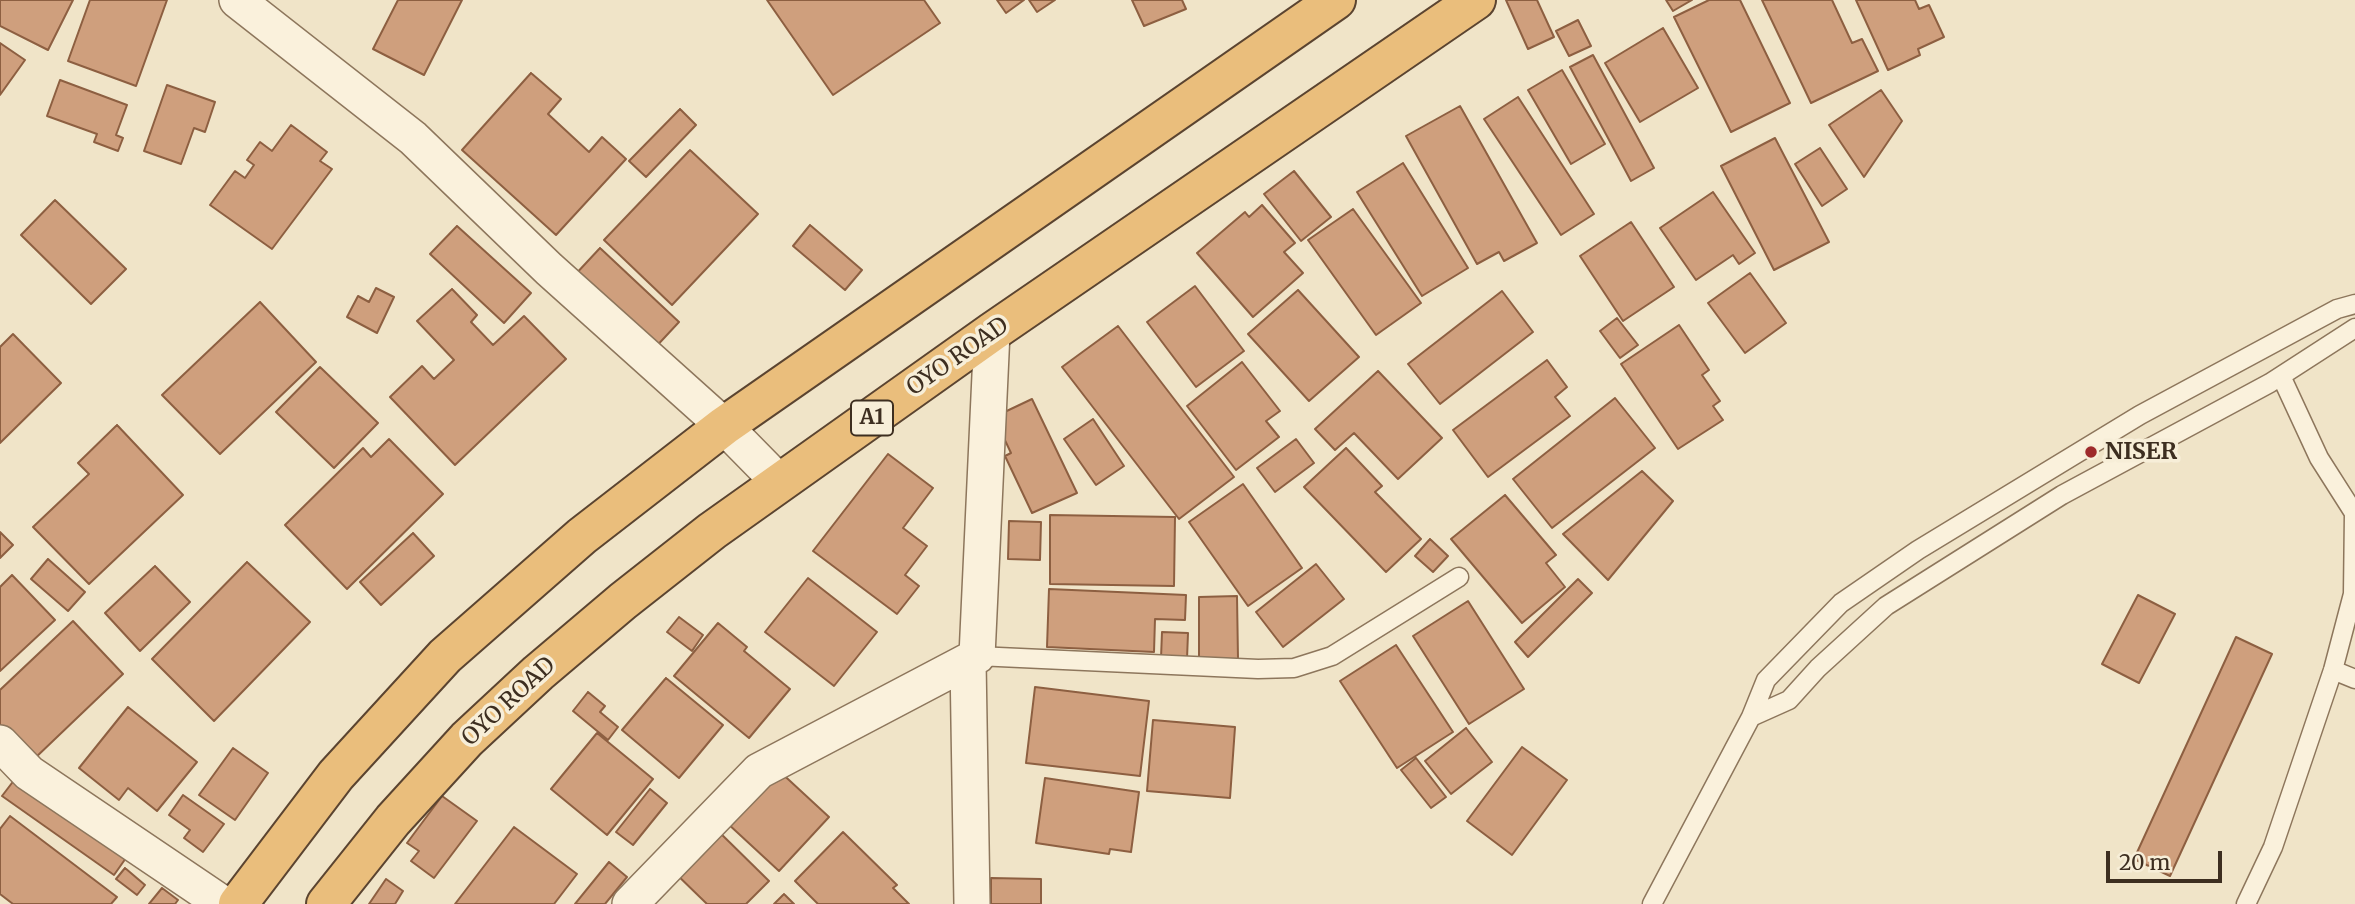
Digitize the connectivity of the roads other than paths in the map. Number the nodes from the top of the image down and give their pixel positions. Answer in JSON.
{"nodes":[{"id":1,"x":237,"y":0,"type":"edge"},
{"id":2,"x":1336,"y":0,"type":"edge"},
{"id":3,"x":1476,"y":0,"type":"edge"},
{"id":4,"x":2355,"y":304,"type":"edge"},
{"id":5,"x":2355,"y":328,"type":"edge"},
{"id":6,"x":992,"y":332,"type":"junction"},
{"id":7,"x":2281,"y":376,"type":"junction"},
{"id":8,"x":724,"y":426,"type":"junction"},
{"id":9,"x":780,"y":483,"type":"junction"},
{"id":10,"x":1459,"y":577,"type":"dead end"},
{"id":11,"x":972,"y":658,"type":"junction"},
{"id":12,"x":2333,"y":670,"type":"junction"},
{"id":13,"x":2355,"y":679,"type":"edge"},
{"id":14,"x":1751,"y":717,"type":"junction"},
{"id":15,"x":0,"y":743,"type":"edge"},
{"id":16,"x":223,"y":904,"type":"edge"},
{"id":17,"x":238,"y":904,"type":"edge"},
{"id":18,"x":326,"y":904,"type":"edge"},
{"id":19,"x":629,"y":904,"type":"edge"},
{"id":20,"x":972,"y":904,"type":"edge"},
{"id":21,"x":1652,"y":904,"type":"edge"},
{"id":22,"x":2246,"y":904,"type":"edge"}],
"edges":[{"from":1,"to":8,"type":"street"},
{"from":2,"to":8,"type":"highway"},
{"from":3,"to":6,"type":"highway","name":"OYO ROAD","number":"A1"},
{"from":4,"to":14,"type":"lane"},
{"from":5,"to":7,"type":"lane"},
{"from":6,"to":9,"type":"highway","name":"OYO ROAD","number":"A1"},
{"from":6,"to":11,"type":"street"},
{"from":7,"to":12,"type":"lane"},
{"from":7,"to":14,"type":"lane"},
{"from":8,"to":9,"type":"street"},
{"from":8,"to":17,"type":"highway"},
{"from":9,"to":18,"type":"highway","name":"OYO ROAD","number":"A1"},
{"from":10,"to":11,"type":"lane"},
{"from":11,"to":19,"type":"street"},
{"from":11,"to":20,"type":"street"},
{"from":12,"to":13,"type":"lane"},
{"from":12,"to":22,"type":"lane"},
{"from":14,"to":21,"type":"lane"},
{"from":15,"to":16,"type":"street"}]}
